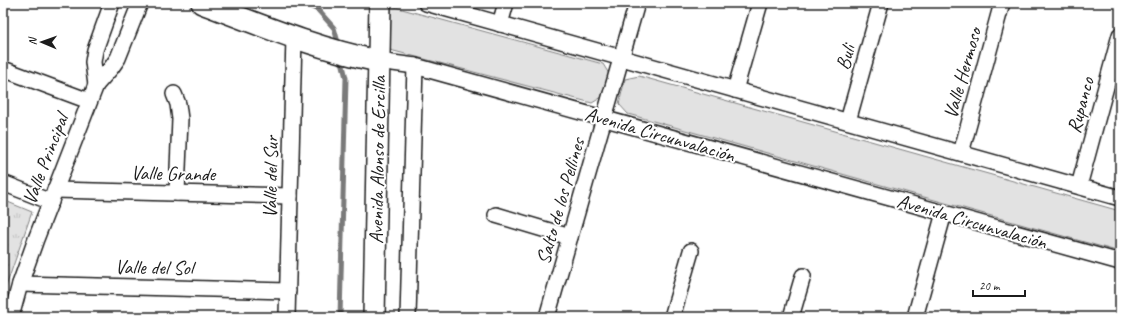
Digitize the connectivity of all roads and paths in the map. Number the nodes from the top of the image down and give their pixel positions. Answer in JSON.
{"nodes":[{"id":1,"x":112,"y":3,"type":"edge"},
{"id":2,"x":140,"y":3,"type":"edge"},
{"id":3,"x":202,"y":3,"type":"edge"},
{"id":4,"x":380,"y":3,"type":"edge"},
{"id":5,"x":426,"y":3,"type":"edge"},
{"id":6,"x":506,"y":3,"type":"edge"},
{"id":7,"x":637,"y":3,"type":"edge"},
{"id":8,"x":760,"y":3,"type":"edge"},
{"id":9,"x":881,"y":3,"type":"edge"},
{"id":10,"x":1002,"y":3,"type":"edge"},
{"id":11,"x":500,"y":24,"type":"junction"},
{"id":12,"x":1120,"y":35,"type":"edge"},
{"id":13,"x":294,"y":37,"type":"junction"},
{"id":14,"x":621,"y":58,"type":"junction"},
{"id":15,"x":378,"y":61,"type":"junction"},
{"id":16,"x":415,"y":66,"type":"junction"},
{"id":17,"x":3,"y":69,"type":"edge"},
{"id":18,"x":96,"y":85,"type":"junction"},
{"id":19,"x":735,"y":90,"type":"junction"},
{"id":20,"x":174,"y":94,"type":"dead end"},
{"id":21,"x":89,"y":101,"type":"junction"},
{"id":22,"x":604,"y":118,"type":"junction"},
{"id":23,"x":848,"y":121,"type":"junction"},
{"id":24,"x":961,"y":153,"type":"junction"},
{"id":25,"x":3,"y":183,"type":"edge"},
{"id":26,"x":1079,"y":186,"type":"junction"},
{"id":27,"x":177,"y":193,"type":"junction"},
{"id":28,"x":53,"y":196,"type":"junction"},
{"id":29,"x":290,"y":196,"type":"junction"},
{"id":30,"x":1120,"y":198,"type":"edge"},
{"id":31,"x":944,"y":213,"type":"junction"},
{"id":32,"x":496,"y":215,"type":"dead end"},
{"id":33,"x":570,"y":237,"type":"junction"},
{"id":34,"x":691,"y":250,"type":"dead end"},
{"id":35,"x":1120,"y":262,"type":"edge"},
{"id":36,"x":803,"y":276,"type":"dead end"},
{"id":37,"x":20,"y":284,"type":"junction"},
{"id":38,"x":288,"y":291,"type":"junction"},
{"id":39,"x":10,"y":317,"type":"edge"},
{"id":40,"x":287,"y":317,"type":"edge"},
{"id":41,"x":374,"y":317,"type":"edge"},
{"id":42,"x":408,"y":317,"type":"edge"},
{"id":43,"x":547,"y":317,"type":"edge"},
{"id":44,"x":672,"y":317,"type":"edge"},
{"id":45,"x":792,"y":317,"type":"edge"},
{"id":46,"x":915,"y":317,"type":"edge"}],
"edges":[{"from":1,"to":18,"type":"street"},
{"from":2,"to":18,"type":"street","name":"Valle Principal"},
{"from":3,"to":13,"type":"main road","name":"Avenida Circunvalación"},
{"from":4,"to":15,"type":"main road","name":"Avenida Alonso de Ercilla"},
{"from":5,"to":11,"type":"street"},
{"from":6,"to":11,"type":"street"},
{"from":7,"to":14,"type":"street","name":"Salto de los Pellines"},
{"from":8,"to":19,"type":"street"},
{"from":9,"to":23,"type":"street","name":"Buli"},
{"from":10,"to":24,"type":"street","name":"Valle Hermoso"},
{"from":11,"to":14,"type":"street"},
{"from":12,"to":26,"type":"street","name":"Rupanco"},
{"from":13,"to":15,"type":"main road","name":"Avenida Circunvalación"},
{"from":13,"to":29,"type":"street","name":"Valle del Sur"},
{"from":14,"to":19,"type":"street"},
{"from":14,"to":22,"type":"street","name":"Salto de los Pellines"},
{"from":15,"to":16,"type":"street","name":"Avenida Circunvalación"},
{"from":15,"to":41,"type":"main road","name":"Avenida Alonso de Ercilla"},
{"from":16,"to":22,"type":"street","name":"Avenida Circunvalación"},
{"from":16,"to":42,"type":"street"},
{"from":17,"to":21,"type":"street"},
{"from":18,"to":21,"type":"street","name":"Valle Principal"},
{"from":19,"to":23,"type":"street"},
{"from":20,"to":27,"type":"street"},
{"from":21,"to":28,"type":"street","name":"Valle Principal"},
{"from":22,"to":31,"type":"street","name":"Avenida Circunvalación"},
{"from":22,"to":33,"type":"street","name":"Salto de los Pellines"},
{"from":23,"to":24,"type":"street"},
{"from":24,"to":26,"type":"street"},
{"from":25,"to":28,"type":"street"},
{"from":26,"to":30,"type":"street"},
{"from":27,"to":28,"type":"street","name":"Valle Grande"},
{"from":27,"to":29,"type":"street","name":"Valle Grande"},
{"from":28,"to":37,"type":"street","name":"Valle Principal"},
{"from":29,"to":38,"type":"street","name":"Valle del Sur"},
{"from":31,"to":35,"type":"street","name":"Avenida Circunvalación"},
{"from":31,"to":46,"type":"street"},
{"from":32,"to":33,"type":"street"},
{"from":33,"to":43,"type":"street","name":"Salto de los Pellines"},
{"from":34,"to":44,"type":"street"},
{"from":36,"to":45,"type":"street"},
{"from":37,"to":38,"type":"street","name":"Valle del Sol"},
{"from":37,"to":39,"type":"street","name":"Valle Principal"},
{"from":38,"to":40,"type":"street","name":"Valle del Sur"}]}
